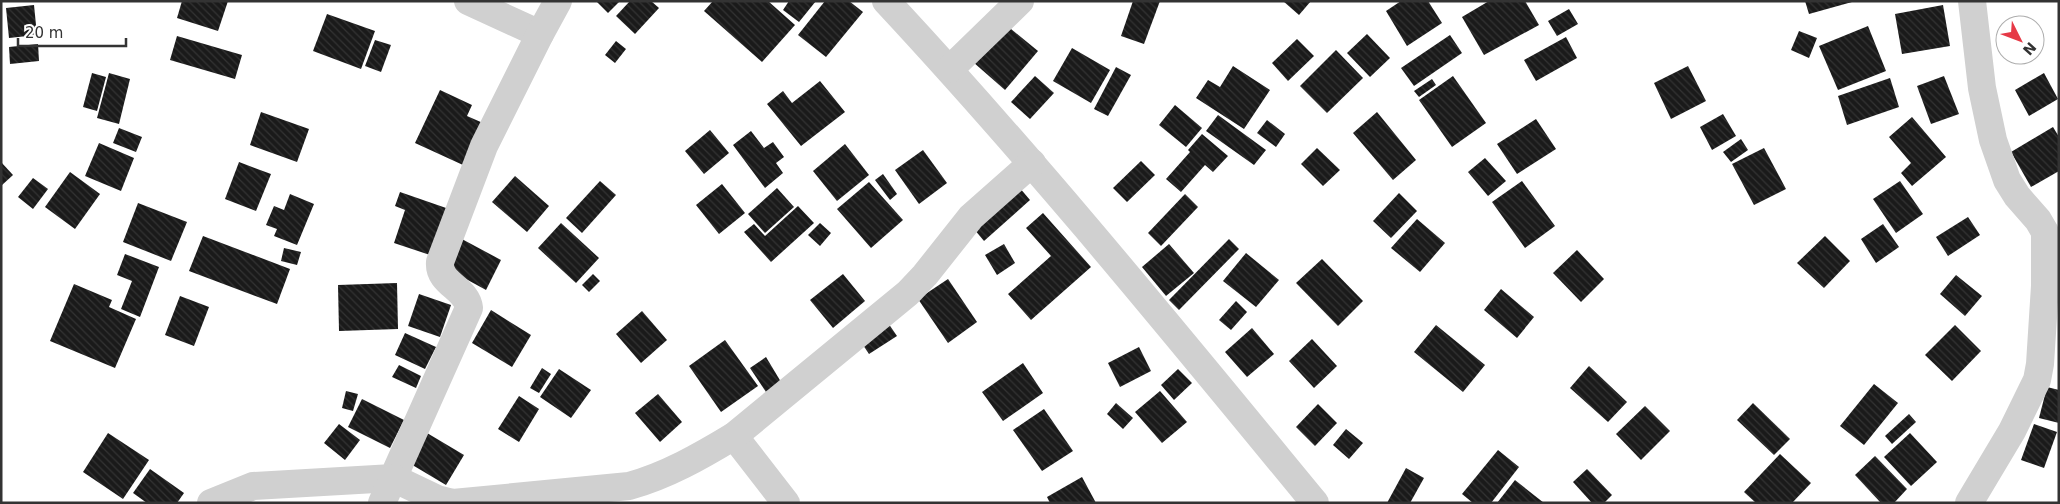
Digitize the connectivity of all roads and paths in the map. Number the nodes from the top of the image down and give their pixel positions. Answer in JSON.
{"nodes":[{"id":1,"x":468,"y":1,"type":"edge"},
{"id":2,"x":558,"y":1,"type":"edge"},
{"id":3,"x":886,"y":1,"type":"edge"},
{"id":4,"x":1020,"y":1,"type":"edge"},
{"id":5,"x":1972,"y":1,"type":"edge"},
{"id":6,"x":540,"y":34,"type":"junction"},
{"id":7,"x":950,"y":70,"type":"junction"},
{"id":8,"x":1032,"y":163,"type":"junction"},
{"id":9,"x":734,"y":436,"type":"junction"},
{"id":10,"x":393,"y":478,"type":"junction"},
{"id":11,"x":211,"y":503,"type":"edge"},
{"id":12,"x":382,"y":503,"type":"edge"},
{"id":13,"x":786,"y":503,"type":"edge"},
{"id":14,"x":1315,"y":503,"type":"edge"},
{"id":15,"x":1969,"y":503,"type":"edge"}],
"edges":[{"from":1,"to":6,"type":"street"},
{"from":2,"to":6,"type":"street"},
{"from":3,"to":7,"type":"street"},
{"from":4,"to":7,"type":"street"},
{"from":5,"to":15,"type":"street"},
{"from":6,"to":10,"type":"street"},
{"from":7,"to":8,"type":"street"},
{"from":8,"to":9,"type":"street"},
{"from":8,"to":14,"type":"street"},
{"from":9,"to":10,"type":"street"},
{"from":9,"to":13,"type":"street"},
{"from":10,"to":11,"type":"street"},
{"from":10,"to":12,"type":"street"}]}
